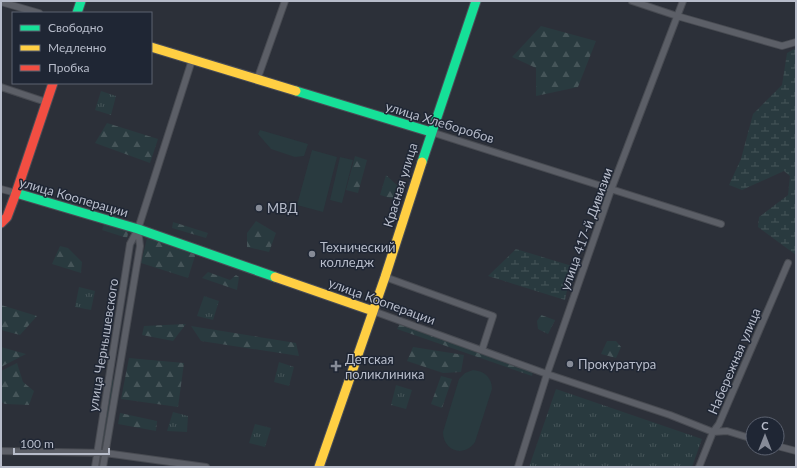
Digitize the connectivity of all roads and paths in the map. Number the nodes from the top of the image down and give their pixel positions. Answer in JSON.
{"nodes":[{"id":1,"x":81,"y":1,"type":"edge"},
{"id":2,"x":285,"y":1,"type":"edge"},
{"id":3,"x":476,"y":1,"type":"edge"},
{"id":4,"x":632,"y":1,"type":"edge"},
{"id":5,"x":683,"y":1,"type":"edge"},
{"id":6,"x":1,"y":2,"type":"edge"},
{"id":7,"x":36,"y":12,"type":"edge"},
{"id":8,"x":77,"y":12,"type":"edge"},
{"id":9,"x":677,"y":16,"type":"junction"},
{"id":10,"x":796,"y":42,"type":"edge"},
{"id":11,"x":152,"y":47,"type":"edge"},
{"id":12,"x":192,"y":60,"type":"junction"},
{"id":13,"x":257,"y":80,"type":"junction"},
{"id":14,"x":53,"y":84,"type":"edge"},
{"id":15,"x":1,"y":87,"type":"edge"},
{"id":16,"x":46,"y":102,"type":"junction"},
{"id":17,"x":431,"y":132,"type":"junction"},
{"id":18,"x":1,"y":189,"type":"edge"},
{"id":19,"x":611,"y":190,"type":"junction"},
{"id":20,"x":16,"y":193,"type":"junction"},
{"id":21,"x":1,"y":224,"type":"edge"},
{"id":22,"x":721,"y":224,"type":"dead end"},
{"id":23,"x":138,"y":229,"type":"junction"},
{"id":24,"x":788,"y":263,"type":"dead end"},
{"id":25,"x":385,"y":277,"type":"junction"},
{"id":26,"x":373,"y":311,"type":"junction"},
{"id":27,"x":482,"y":350,"type":"junction"},
{"id":28,"x":547,"y":374,"type":"junction"},
{"id":29,"x":713,"y":432,"type":"junction"},
{"id":30,"x":745,"y":437,"type":"edge"},
{"id":31,"x":785,"y":448,"type":"edge"},
{"id":32,"x":1,"y":451,"type":"edge"},
{"id":33,"x":796,"y":451,"type":"edge"},
{"id":34,"x":97,"y":452,"type":"junction"},
{"id":35,"x":105,"y":452,"type":"junction"},
{"id":36,"x":94,"y":467,"type":"edge"},
{"id":37,"x":103,"y":467,"type":"edge"},
{"id":38,"x":206,"y":467,"type":"edge"},
{"id":39,"x":319,"y":467,"type":"edge"},
{"id":40,"x":518,"y":467,"type":"edge"},
{"id":41,"x":699,"y":467,"type":"edge"}],
"edges":[{"from":1,"to":8,"type":"street"},
{"from":2,"to":13,"type":"street"},
{"from":3,"to":17,"type":"street","name":"Красная улица"},
{"from":4,"to":9,"type":"street"},
{"from":5,"to":9,"type":"street","name":"улица 417-й Дивизии"},
{"from":6,"to":7,"type":"street"},
{"from":9,"to":10,"type":"street"},
{"from":9,"to":19,"type":"street","name":"улица 417-й Дивизии"},
{"from":11,"to":12,"type":"street","name":"улица Хлеборобов"},
{"from":12,"to":13,"type":"street","name":"улица Хлеборобов"},
{"from":12,"to":23,"type":"street","name":"улица Чернышевского"},
{"from":13,"to":17,"type":"street","name":"улица Хлеборобов"},
{"from":14,"to":16,"type":"street"},
{"from":15,"to":16,"type":"street"},
{"from":16,"to":20,"type":"street"},
{"from":17,"to":19,"type":"street","name":"улица Хлеборобов"},
{"from":17,"to":25,"type":"street","name":"Красная улица"},
{"from":18,"to":20,"type":"street","name":"улица Кооперации"},
{"from":19,"to":22,"type":"street","name":"улица Хлеборобов"},
{"from":19,"to":28,"type":"street","name":"улица 417-й Дивизии"},
{"from":20,"to":21,"type":"street"},
{"from":20,"to":23,"type":"street","name":"улица Кооперации"},
{"from":23,"to":26,"type":"street","name":"улица Кооперации"},
{"from":23,"to":34,"type":"street","name":"улица Чернышевского"},
{"from":23,"to":35,"type":"street","name":"улица Чернышевского"},
{"from":24,"to":29,"type":"street","name":"Набережная улица"},
{"from":25,"to":26,"type":"street","name":"Красная улица"},
{"from":25,"to":27,"type":"street"},
{"from":26,"to":27,"type":"street","name":"улица Кооперации"},
{"from":26,"to":39,"type":"street","name":"Красная улица"},
{"from":27,"to":28,"type":"street","name":"улица Кооперации"},
{"from":28,"to":29,"type":"street","name":"улица Кооперации"},
{"from":28,"to":40,"type":"street","name":"улица 417-й Дивизии"},
{"from":29,"to":30,"type":"street","name":"улица Кооперации"},
{"from":29,"to":41,"type":"street","name":"Набережная улица"},
{"from":31,"to":33,"type":"street"},
{"from":32,"to":34,"type":"street"},
{"from":34,"to":35,"type":"street"},
{"from":34,"to":36,"type":"street","name":"улица Чернышевского"},
{"from":35,"to":37,"type":"street","name":"улица Чернышевского"},
{"from":35,"to":38,"type":"street"}]}
